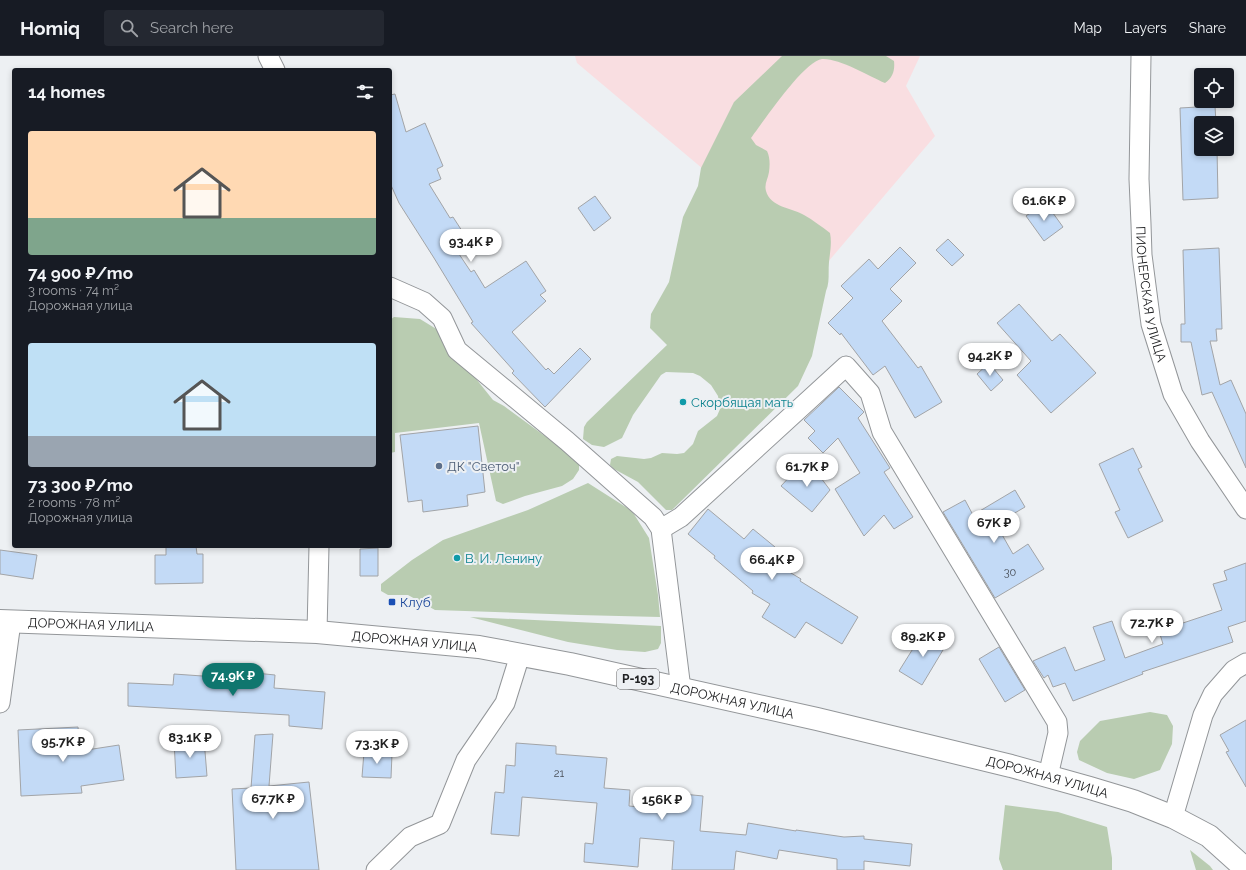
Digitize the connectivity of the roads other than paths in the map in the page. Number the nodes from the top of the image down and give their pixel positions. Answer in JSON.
{"nodes":[{"id":1,"x":268,"y":56,"type":"edge"},
{"id":2,"x":1140,"y":56,"type":"edge"},
{"id":3,"x":274,"y":68,"type":"edge"},
{"id":4,"x":392,"y":288,"type":"edge"},
{"id":5,"x":1246,"y":509,"type":"edge"},
{"id":6,"x":661,"y":529,"type":"junction"},
{"id":7,"x":319,"y":548,"type":"edge"},
{"id":8,"x":5,"y":621,"type":"edge"},
{"id":9,"x":317,"y":632,"type":"junction"},
{"id":10,"x":520,"y":655,"type":"junction"},
{"id":11,"x":1246,"y":663,"type":"edge"},
{"id":12,"x":681,"y":689,"type":"junction"},
{"id":13,"x":0,"y":703,"type":"edge"},
{"id":14,"x":1048,"y":776,"type":"junction"},
{"id":15,"x":1173,"y":816,"type":"junction"},
{"id":16,"x":376,"y":870,"type":"edge"},
{"id":17,"x":1244,"y":870,"type":"edge"}],
"edges":[{"from":1,"to":3,"type":"street"},
{"from":2,"to":5,"type":"street","name":"ПИОНЕРСКАЯ УЛИЦА"},
{"from":4,"to":6,"type":"street"},
{"from":6,"to":12,"type":"street"},
{"from":6,"to":14,"type":"street"},
{"from":7,"to":9,"type":"street"},
{"from":8,"to":9,"type":"main road","name":"ДОРОЖНАЯ УЛИЦА","number":"Р-193"},
{"from":8,"to":13,"type":"street"},
{"from":9,"to":10,"type":"main road","name":"ДОРОЖНАЯ УЛИЦА","number":"Р-193"},
{"from":10,"to":12,"type":"main road","name":"ДОРОЖНАЯ УЛИЦА","number":"Р-193"},
{"from":10,"to":16,"type":"street"},
{"from":11,"to":15,"type":"street"},
{"from":12,"to":14,"type":"main road","name":"ДОРОЖНАЯ УЛИЦА","number":"Р-193"},
{"from":14,"to":15,"type":"main road","name":"ДОРОЖНАЯ УЛИЦА","number":"Р-193"},
{"from":15,"to":17,"type":"main road","name":"ДОРОЖНАЯ УЛИЦА","number":"Р-193"}]}
